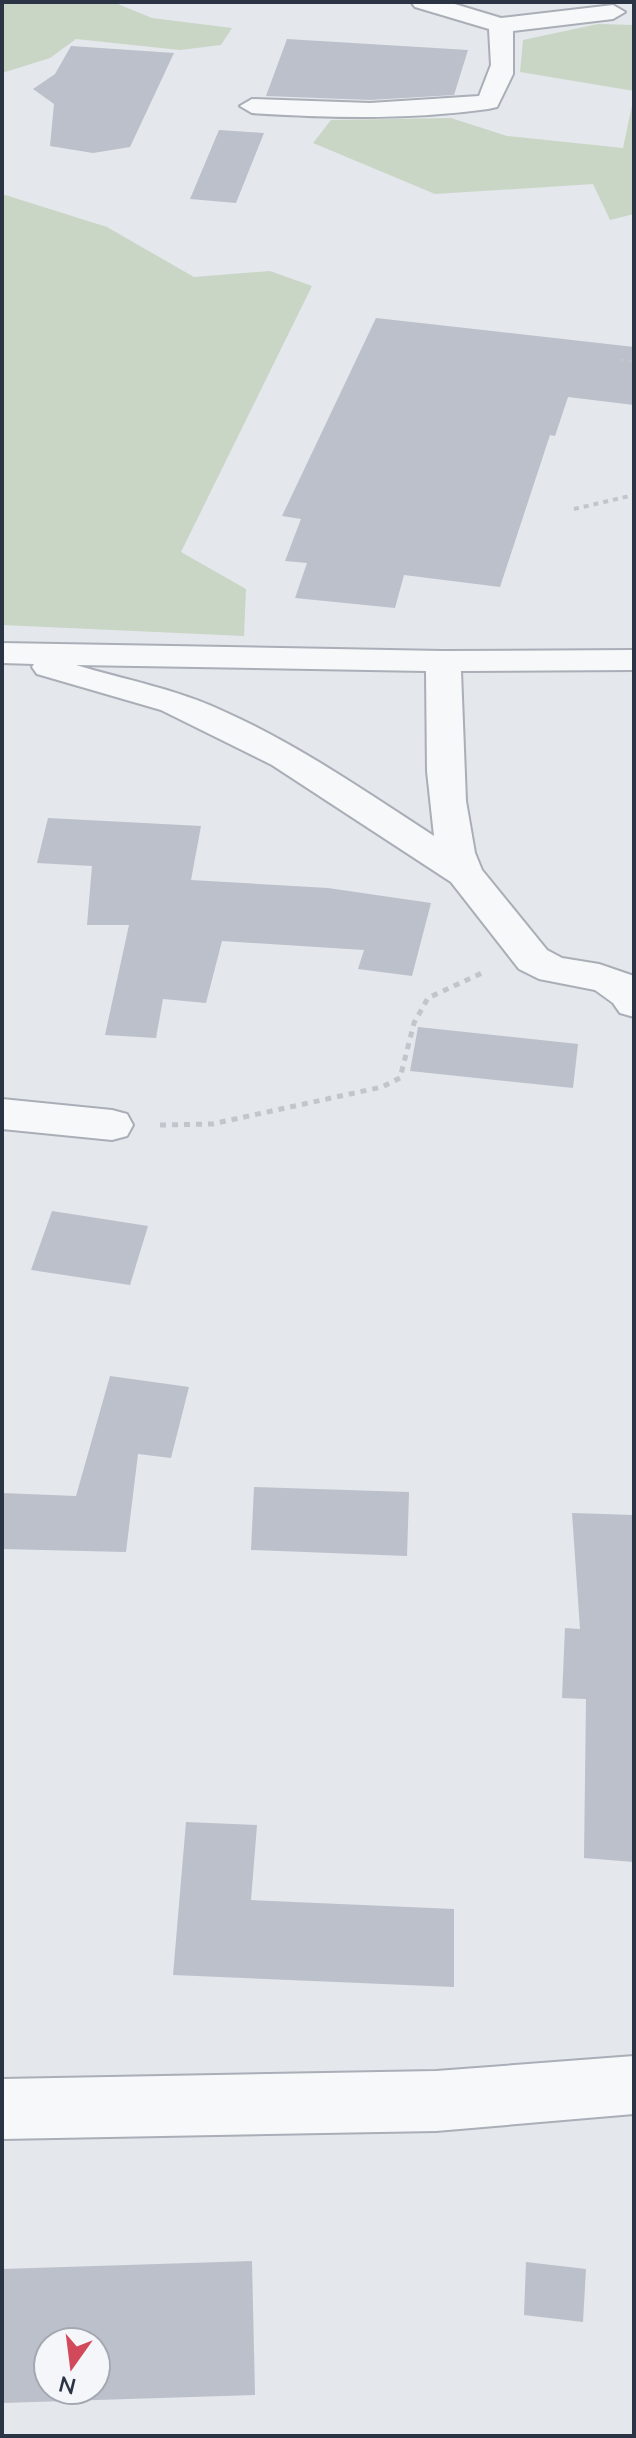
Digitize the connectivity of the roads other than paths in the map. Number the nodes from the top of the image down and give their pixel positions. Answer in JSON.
{"nodes":[{"id":1,"x":423,"y":2,"type":"edge"},
{"id":2,"x":613,"y":12,"type":"dead end"},
{"id":3,"x":500,"y":25,"type":"junction"},
{"id":4,"x":252,"y":106,"type":"dead end"},
{"id":5,"x":8,"y":653,"type":"edge"},
{"id":6,"x":634,"y":660,"type":"edge"},
{"id":7,"x":443,"y":661,"type":"junction"},
{"id":8,"x":464,"y":873,"type":"junction"},
{"id":9,"x":634,"y":1003,"type":"edge"},
{"id":10,"x":2,"y":1114,"type":"edge"},
{"id":11,"x":112,"y":1125,"type":"road end"},
{"id":12,"x":634,"y":2085,"type":"edge"},
{"id":13,"x":2,"y":2109,"type":"edge"}],
"edges":[{"from":1,"to":3,"type":"street"},
{"from":2,"to":3,"type":"street"},
{"from":3,"to":4,"type":"street"},
{"from":5,"to":7,"type":"street"},
{"from":5,"to":8,"type":"street"},
{"from":6,"to":7,"type":"street"},
{"from":7,"to":8,"type":"street"},
{"from":8,"to":9,"type":"street"},
{"from":10,"to":11,"type":"street"},
{"from":12,"to":13,"type":"street"}]}
